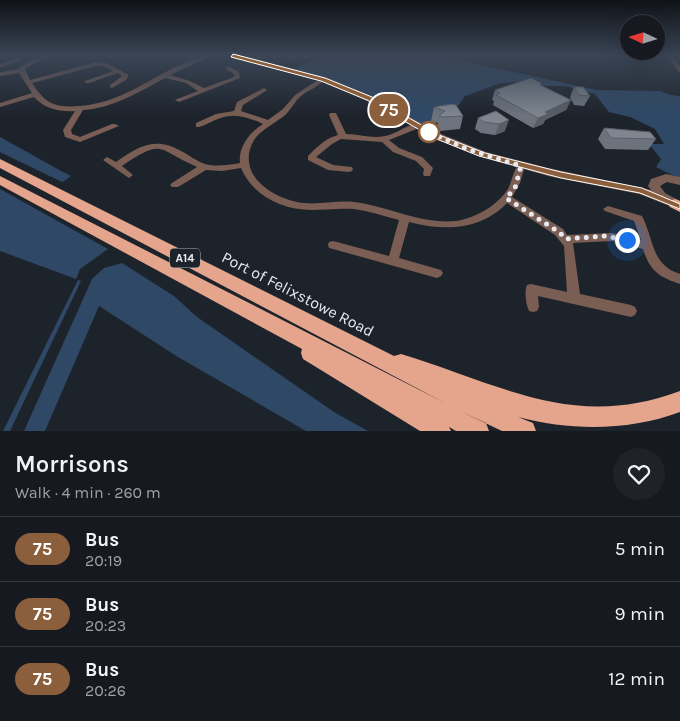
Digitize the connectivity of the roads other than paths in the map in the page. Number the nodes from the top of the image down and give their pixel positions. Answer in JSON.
{"nodes":[{"id":1,"x":25,"y":76,"type":"edge"},
{"id":2,"x":51,"y":76,"type":"edge"},
{"id":3,"x":104,"y":76,"type":"edge"},
{"id":4,"x":126,"y":76,"type":"edge"},
{"id":5,"x":165,"y":76,"type":"joint"},
{"id":6,"x":237,"y":76,"type":"edge"},
{"id":7,"x":313,"y":76,"type":"edge"},
{"id":8,"x":323,"y":79,"type":"junction"},
{"id":9,"x":29,"y":82,"type":"junction"},
{"id":10,"x":87,"y":82,"type":"dead end"},
{"id":11,"x":112,"y":86,"type":"dead end"},
{"id":12,"x":263,"y":90,"type":"dead end"},
{"id":13,"x":204,"y":91,"type":"junction"},
{"id":14,"x":37,"y":94,"type":"junction"},
{"id":15,"x":179,"y":100,"type":"dead end"},
{"id":16,"x":2,"y":105,"type":"dead end"},
{"id":17,"x":80,"y":109,"type":"junction"},
{"id":18,"x":237,"y":112,"type":"junction"},
{"id":19,"x":333,"y":115,"type":"dead end"},
{"id":20,"x":268,"y":123,"type":"junction"},
{"id":21,"x":199,"y":125,"type":"dead end"},
{"id":22,"x":115,"y":126,"type":"dead end"},
{"id":23,"x":416,"y":126,"type":"junction"},
{"id":24,"x":343,"y":136,"type":"junction"},
{"id":25,"x":383,"y":139,"type":"junction"},
{"id":26,"x":106,"y":160,"type":"dead end"},
{"id":27,"x":0,"y":163,"type":"edge"},
{"id":28,"x":245,"y":165,"type":"junction"},
{"id":29,"x":116,"y":166,"type":"junction"},
{"id":30,"x":521,"y":166,"type":"junction"},
{"id":31,"x":204,"y":167,"type":"junction"},
{"id":32,"x":349,"y":169,"type":"dead end"},
{"id":33,"x":129,"y":174,"type":"dead end"},
{"id":34,"x":427,"y":174,"type":"dead end"},
{"id":35,"x":0,"y":180,"type":"edge"},
{"id":36,"x":680,"y":181,"type":"edge"},
{"id":37,"x":175,"y":185,"type":"dead end"},
{"id":38,"x":654,"y":186,"type":"junction"},
{"id":39,"x":642,"y":191,"type":"junction"},
{"id":40,"x":506,"y":198,"type":"junction"},
{"id":41,"x":676,"y":205,"type":"edge"},
{"id":42,"x":608,"y":209,"type":"dead end"},
{"id":43,"x":405,"y":217,"type":"junction"},
{"id":44,"x":566,"y":239,"type":"junction"},
{"id":45,"x":333,"y":245,"type":"dead end"},
{"id":46,"x":647,"y":246,"type":"junction"},
{"id":47,"x":393,"y":261,"type":"junction"},
{"id":48,"x":437,"y":273,"type":"dead end"},
{"id":49,"x":680,"y":279,"type":"edge"},
{"id":50,"x":574,"y":298,"type":"junction"},
{"id":51,"x":533,"y":307,"type":"dead end"},
{"id":52,"x":631,"y":311,"type":"dead end"},
{"id":53,"x":271,"y":324,"type":"junction"},
{"id":54,"x":370,"y":353,"type":"junction"},
{"id":55,"x":680,"y":401,"type":"edge"},
{"id":56,"x":440,"y":431,"type":"edge"},
{"id":57,"x":478,"y":431,"type":"edge"},
{"id":58,"x":525,"y":431,"type":"edge"}],
"edges":[{"from":1,"to":9,"type":"street"},
{"from":2,"to":9,"type":"street"},
{"from":3,"to":10,"type":"street"},
{"from":4,"to":11,"type":"street"},
{"from":5,"to":13,"type":"street"},
{"from":5,"to":17,"type":"street"},
{"from":6,"to":13,"type":"street"},
{"from":7,"to":8,"type":"street"},
{"from":8,"to":20,"type":"street"},
{"from":8,"to":23,"type":"street"},
{"from":9,"to":14,"type":"street"},
{"from":12,"to":18,"type":"street"},
{"from":13,"to":15,"type":"street"},
{"from":14,"to":16,"type":"street"},
{"from":14,"to":17,"type":"street"},
{"from":17,"to":22,"type":"street"},
{"from":18,"to":20,"type":"street"},
{"from":18,"to":21,"type":"street"},
{"from":19,"to":24,"type":"street"},
{"from":20,"to":28,"type":"street"},
{"from":23,"to":25,"type":"street"},
{"from":23,"to":30,"type":"street"},
{"from":24,"to":25,"type":"street"},
{"from":24,"to":32,"type":"street"},
{"from":25,"to":34,"type":"street"},
{"from":26,"to":29,"type":"street"},
{"from":27,"to":54,"type":"highway","name":"Port of Felixstowe Road","number":"A14"},
{"from":28,"to":31,"type":"street"},
{"from":28,"to":43,"type":"street"},
{"from":29,"to":31,"type":"street"},
{"from":29,"to":33,"type":"street"},
{"from":30,"to":39,"type":"street"},
{"from":30,"to":40,"type":"street"},
{"from":31,"to":37,"type":"street"},
{"from":35,"to":53,"type":"highway","number":"A14"},
{"from":36,"to":38,"type":"street"},
{"from":38,"to":39,"type":"street"},
{"from":38,"to":41,"type":"street"},
{"from":39,"to":41,"type":"street"},
{"from":40,"to":43,"type":"street"},
{"from":40,"to":44,"type":"street"},
{"from":42,"to":46,"type":"street"},
{"from":43,"to":47,"type":"street"},
{"from":44,"to":46,"type":"street"},
{"from":44,"to":50,"type":"street"},
{"from":45,"to":47,"type":"street"},
{"from":46,"to":49,"type":"street"},
{"from":47,"to":48,"type":"street"},
{"from":50,"to":51,"type":"street"},
{"from":50,"to":52,"type":"street"},
{"from":53,"to":56,"type":"highway"},
{"from":53,"to":57,"type":"highway","number":"A14"},
{"from":54,"to":55,"type":"highway"},
{"from":54,"to":58,"type":"highway","name":"Port of Felixstowe Road","number":"A14"}]}
